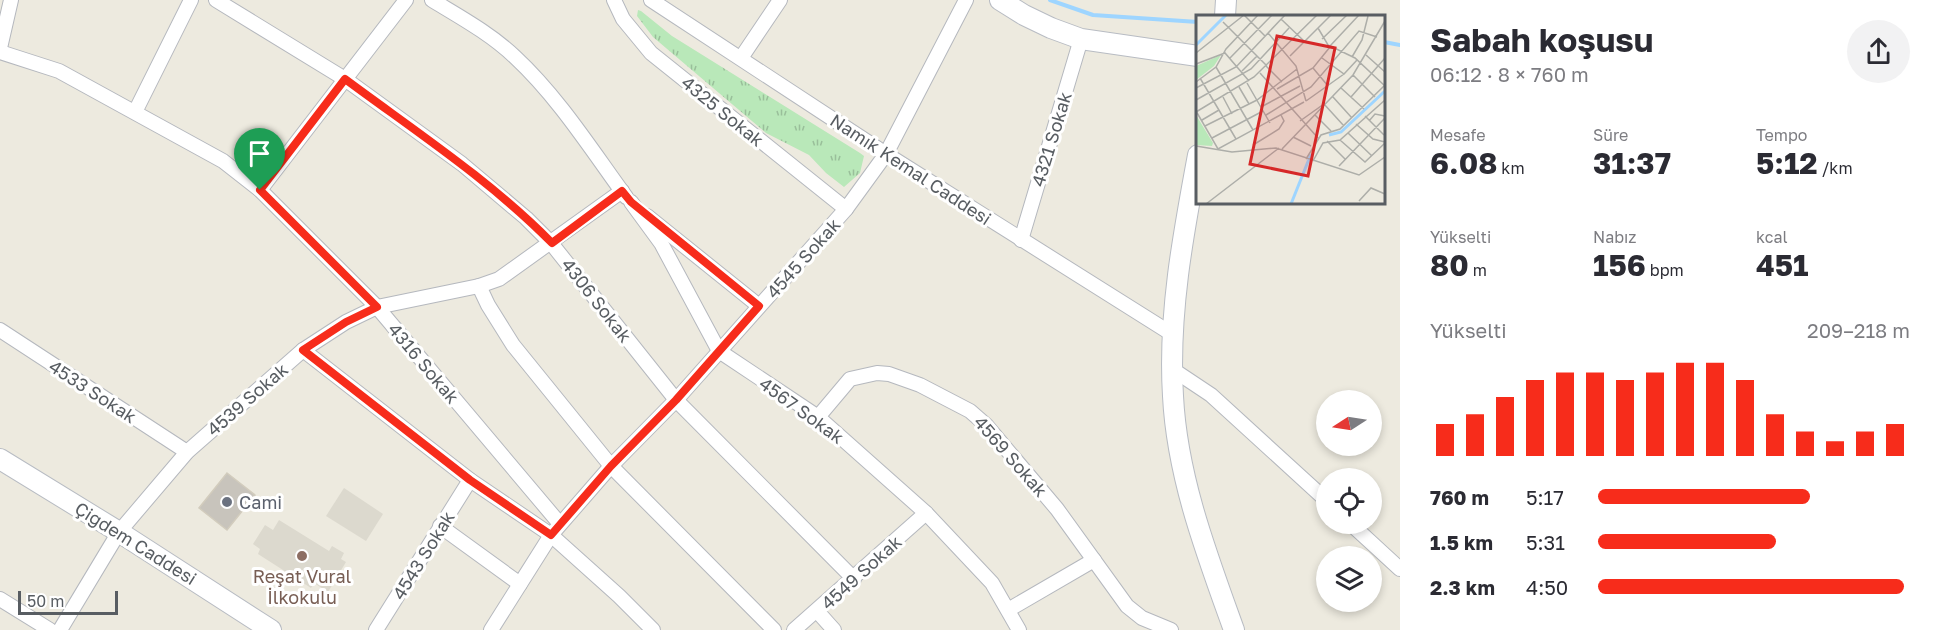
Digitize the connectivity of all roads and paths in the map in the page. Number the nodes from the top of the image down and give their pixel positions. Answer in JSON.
{"nodes":[{"id":1,"x":11,"y":0,"type":"edge"},
{"id":2,"x":191,"y":0,"type":"edge"},
{"id":3,"x":216,"y":0,"type":"edge"},
{"id":4,"x":406,"y":0,"type":"edge"},
{"id":5,"x":432,"y":0,"type":"edge"},
{"id":6,"x":614,"y":0,"type":"edge"},
{"id":7,"x":651,"y":0,"type":"edge"},
{"id":8,"x":780,"y":0,"type":"edge"},
{"id":9,"x":966,"y":0,"type":"edge"},
{"id":10,"x":1000,"y":0,"type":"edge"},
{"id":11,"x":1226,"y":0,"type":"edge"},
{"id":12,"x":1225,"y":15,"type":"edge"},
{"id":13,"x":1081,"y":39,"type":"junction"},
{"id":14,"x":0,"y":50,"type":"edge"},
{"id":15,"x":1196,"y":56,"type":"edge"},
{"id":16,"x":741,"y":58,"type":"junction"},
{"id":17,"x":345,"y":79,"type":"junction"},
{"id":18,"x":135,"y":112,"type":"junction"},
{"id":19,"x":886,"y":154,"type":"junction"},
{"id":20,"x":1196,"y":161,"type":"edge"},
{"id":21,"x":260,"y":190,"type":"junction"},
{"id":22,"x":626,"y":197,"type":"junction"},
{"id":23,"x":846,"y":209,"type":"junction"},
{"id":24,"x":1021,"y":240,"type":"junction"},
{"id":25,"x":552,"y":243,"type":"junction"},
{"id":26,"x":479,"y":286,"type":"junction"},
{"id":27,"x":759,"y":306,"type":"junction"},
{"id":28,"x":377,"y":307,"type":"junction"},
{"id":29,"x":1172,"y":334,"type":"junction"},
{"id":30,"x":2,"y":335,"type":"edge"},
{"id":31,"x":303,"y":350,"type":"junction"},
{"id":32,"x":719,"y":351,"type":"junction"},
{"id":33,"x":1172,"y":369,"type":"junction"},
{"id":34,"x":676,"y":400,"type":"junction"},
{"id":35,"x":818,"y":417,"type":"junction"},
{"id":36,"x":187,"y":452,"type":"junction"},
{"id":37,"x":0,"y":459,"type":"edge"},
{"id":38,"x":611,"y":466,"type":"junction"},
{"id":39,"x":470,"y":480,"type":"junction"},
{"id":40,"x":1316,"y":492,"type":"edge"},
{"id":41,"x":927,"y":513,"type":"junction"},
{"id":42,"x":440,"y":526,"type":"junction"},
{"id":43,"x":555,"y":530,"type":"junction"},
{"id":44,"x":119,"y":532,"type":"junction"},
{"id":45,"x":1362,"y":534,"type":"edge"},
{"id":46,"x":1094,"y":560,"type":"junction"},
{"id":47,"x":1400,"y":569,"type":"edge"},
{"id":48,"x":854,"y":579,"type":"junction"},
{"id":49,"x":520,"y":584,"type":"junction"},
{"id":50,"x":0,"y":599,"type":"edge"},
{"id":51,"x":1008,"y":610,"type":"junction"},
{"id":52,"x":817,"y":611,"type":"junction"},
{"id":53,"x":50,"y":630,"type":"edge"},
{"id":54,"x":60,"y":630,"type":"edge"},
{"id":55,"x":271,"y":630,"type":"edge"},
{"id":56,"x":376,"y":630,"type":"edge"},
{"id":57,"x":492,"y":630,"type":"edge"},
{"id":58,"x":653,"y":630,"type":"edge"},
{"id":59,"x":774,"y":630,"type":"edge"},
{"id":60,"x":794,"y":630,"type":"edge"},
{"id":61,"x":834,"y":630,"type":"edge"},
{"id":62,"x":1019,"y":630,"type":"edge"},
{"id":63,"x":1171,"y":630,"type":"edge"},
{"id":64,"x":1234,"y":630,"type":"edge"}],
"edges":[{"from":1,"to":14,"type":"street"},
{"from":2,"to":18,"type":"street"},
{"from":3,"to":17,"type":"street","name":"4306 Sokak"},
{"from":4,"to":17,"type":"street"},
{"from":5,"to":22,"type":"street"},
{"from":6,"to":23,"type":"street","name":"4325 Sokak"},
{"from":7,"to":16,"type":"street","name":"Namık Kemal Caddesi"},
{"from":8,"to":16,"type":"street"},
{"from":9,"to":19,"type":"street","name":"4545 Sokak"},
{"from":10,"to":13,"type":"street"},
{"from":11,"to":12,"type":"street"},
{"from":13,"to":15,"type":"street"},
{"from":13,"to":24,"type":"street","name":"4321 Sokak"},
{"from":14,"to":18,"type":"street","name":"4316 Sokak"},
{"from":16,"to":19,"type":"street","name":"Namık Kemal Caddesi"},
{"from":17,"to":21,"type":"street"},
{"from":17,"to":25,"type":"street","name":"4306 Sokak"},
{"from":18,"to":21,"type":"street","name":"4316 Sokak"},
{"from":19,"to":23,"type":"street","name":"4545 Sokak"},
{"from":19,"to":24,"type":"street","name":"Namık Kemal Caddesi"},
{"from":20,"to":29,"type":"street"},
{"from":21,"to":28,"type":"street","name":"4316 Sokak"},
{"from":22,"to":25,"type":"street","name":"4539 Sokak"},
{"from":22,"to":27,"type":"street"},
{"from":22,"to":32,"type":"street","name":"4567 Sokak"},
{"from":23,"to":27,"type":"street","name":"4545 Sokak"},
{"from":24,"to":29,"type":"street","name":"Namık Kemal Caddesi"},
{"from":25,"to":26,"type":"street","name":"4539 Sokak"},
{"from":25,"to":34,"type":"street","name":"4306 Sokak"},
{"from":26,"to":28,"type":"street","name":"4539 Sokak"},
{"from":26,"to":38,"type":"street"},
{"from":27,"to":32,"type":"street","name":"4545 Sokak"},
{"from":28,"to":31,"type":"street","name":"4539 Sokak"},
{"from":28,"to":43,"type":"street","name":"4316 Sokak"},
{"from":29,"to":33,"type":"street"},
{"from":30,"to":36,"type":"street","name":"4533 Sokak"},
{"from":31,"to":36,"type":"street","name":"4539 Sokak"},
{"from":31,"to":39,"type":"street"},
{"from":32,"to":34,"type":"street","name":"4545 Sokak"},
{"from":32,"to":35,"type":"street","name":"4567 Sokak"},
{"from":33,"to":40,"type":"street"},
{"from":33,"to":64,"type":"street"},
{"from":34,"to":38,"type":"street","name":"4545 Sokak"},
{"from":34,"to":48,"type":"street","name":"4306 Sokak"},
{"from":35,"to":41,"type":"street","name":"4567 Sokak"},
{"from":35,"to":46,"type":"street","name":"4569 Sokak"},
{"from":36,"to":44,"type":"street","name":"4539 Sokak"},
{"from":37,"to":44,"type":"street","name":"Çiğdem Caddesi"},
{"from":38,"to":43,"type":"street","name":"4545 Sokak"},
{"from":38,"to":59,"type":"street"},
{"from":39,"to":42,"type":"street","name":"4543 Sokak"},
{"from":39,"to":43,"type":"street"},
{"from":41,"to":48,"type":"street","name":"4549 Sokak"},
{"from":41,"to":51,"type":"street","name":"4567 Sokak"},
{"from":42,"to":49,"type":"street"},
{"from":42,"to":56,"type":"street","name":"4543 Sokak"},
{"from":43,"to":49,"type":"street","name":"4545 Sokak"},
{"from":43,"to":58,"type":"street"},
{"from":44,"to":54,"type":"street","name":"4539 Sokak"},
{"from":44,"to":55,"type":"street","name":"Çiğdem Caddesi"},
{"from":45,"to":47,"type":"street"},
{"from":46,"to":51,"type":"street"},
{"from":46,"to":63,"type":"street","name":"4569 Sokak"},
{"from":48,"to":52,"type":"street","name":"4549 Sokak"},
{"from":49,"to":57,"type":"street","name":"4545 Sokak"},
{"from":50,"to":53,"type":"street"},
{"from":51,"to":62,"type":"street","name":"4567 Sokak"},
{"from":52,"to":60,"type":"street","name":"4549 Sokak"},
{"from":52,"to":61,"type":"street"}]}
